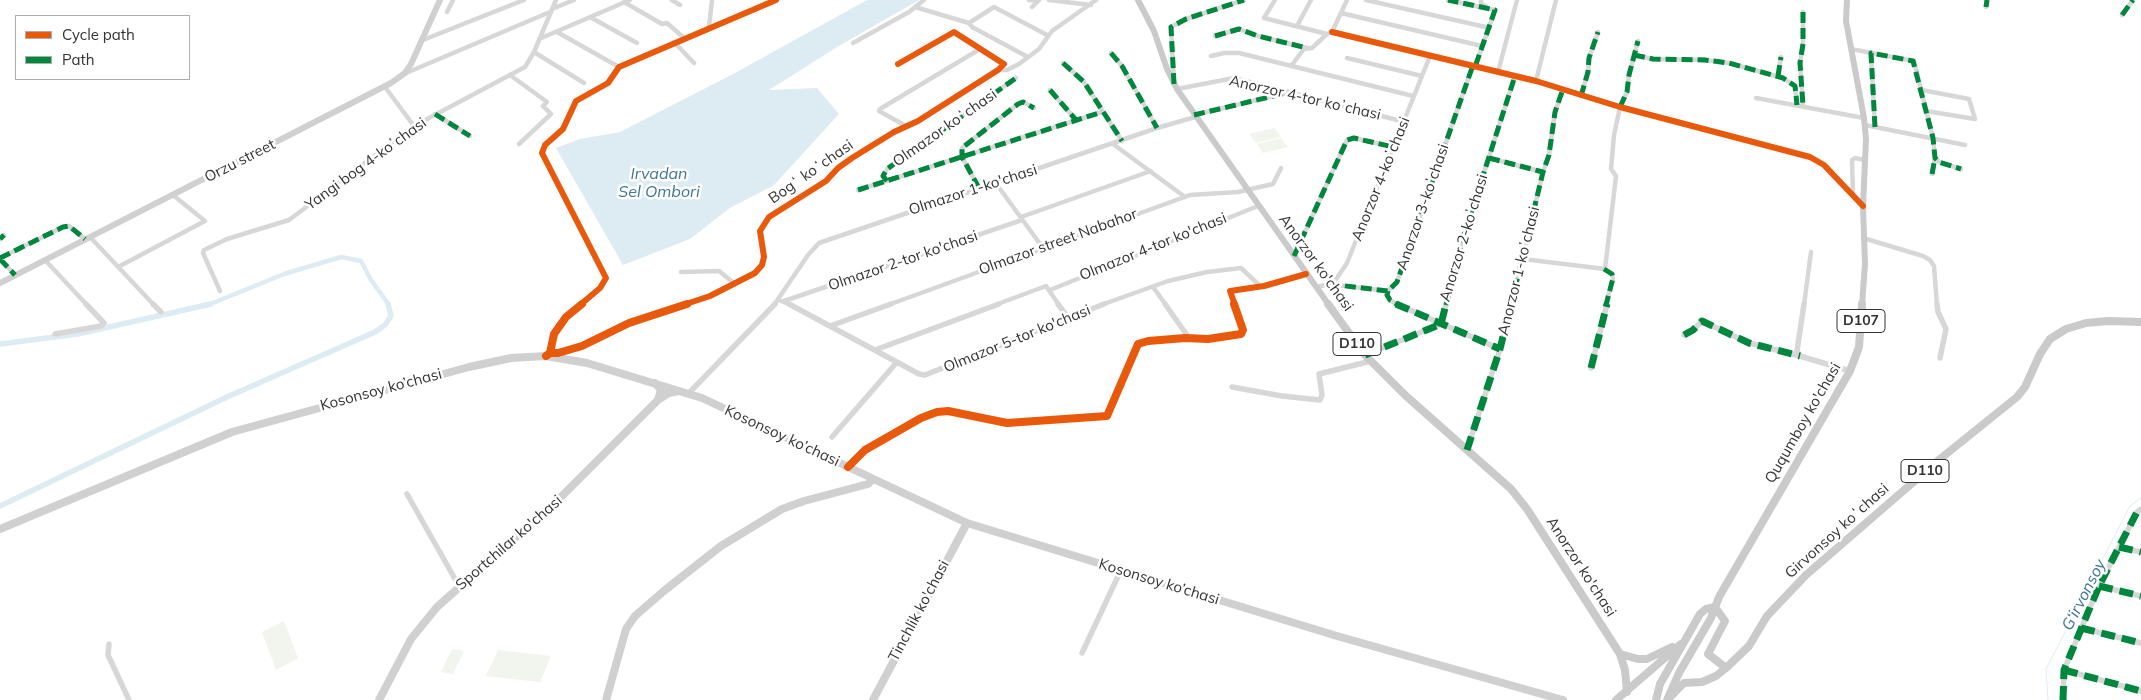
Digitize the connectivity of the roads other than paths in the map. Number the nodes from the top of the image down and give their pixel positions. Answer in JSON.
{"nodes":[{"id":1,"x":440,"y":0,"type":"edge"},
{"id":2,"x":453,"y":0,"type":"edge"},
{"id":3,"x":524,"y":0,"type":"edge"},
{"id":4,"x":556,"y":0,"type":"edge"},
{"id":5,"x":574,"y":0,"type":"edge"},
{"id":6,"x":630,"y":0,"type":"edge"},
{"id":7,"x":672,"y":0,"type":"edge"},
{"id":8,"x":712,"y":0,"type":"edge"},
{"id":9,"x":776,"y":0,"type":"edge"},
{"id":10,"x":924,"y":0,"type":"edge"},
{"id":11,"x":1029,"y":0,"type":"edge"},
{"id":12,"x":1049,"y":0,"type":"edge"},
{"id":13,"x":1096,"y":0,"type":"edge"},
{"id":14,"x":1138,"y":0,"type":"edge"},
{"id":15,"x":1244,"y":0,"type":"edge"},
{"id":16,"x":1275,"y":0,"type":"edge"},
{"id":17,"x":1311,"y":0,"type":"edge"},
{"id":18,"x":1347,"y":0,"type":"edge"},
{"id":19,"x":1366,"y":0,"type":"edge"},
{"id":20,"x":1448,"y":0,"type":"edge"},
{"id":21,"x":1481,"y":0,"type":"edge"},
{"id":22,"x":1518,"y":0,"type":"edge"},
{"id":23,"x":1556,"y":0,"type":"edge"},
{"id":24,"x":1847,"y":0,"type":"edge"},
{"id":25,"x":1987,"y":0,"type":"edge"},
{"id":26,"x":2133,"y":0,"type":"edge"},
{"id":27,"x":1038,"y":1,"type":"edge"},
{"id":28,"x":1456,"y":1,"type":"edge"},
{"id":29,"x":624,"y":2,"type":"junction"},
{"id":30,"x":680,"y":5,"type":"dead end"},
{"id":31,"x":1091,"y":5,"type":"junction"},
{"id":32,"x":915,"y":7,"type":"junction"},
{"id":33,"x":1032,"y":7,"type":"dead end"},
{"id":34,"x":1986,"y":7,"type":"dead end"},
{"id":35,"x":551,"y":10,"type":"junction"},
{"id":36,"x":1495,"y":10,"type":"junction"},
{"id":37,"x":447,"y":12,"type":"dead end"},
{"id":38,"x":1803,"y":12,"type":"dead end"},
{"id":39,"x":1341,"y":13,"type":"junction"},
{"id":40,"x":2122,"y":15,"type":"dead end"},
{"id":41,"x":590,"y":17,"type":"junction"},
{"id":42,"x":969,"y":24,"type":"junction"},
{"id":43,"x":1297,"y":26,"type":"junction"},
{"id":44,"x":709,"y":27,"type":"junction"},
{"id":45,"x":1490,"y":28,"type":"junction"},
{"id":46,"x":557,"y":32,"type":"junction"},
{"id":47,"x":1332,"y":32,"type":"junction"},
{"id":48,"x":1598,"y":32,"type":"dead end"},
{"id":49,"x":1327,"y":34,"type":"junction"},
{"id":50,"x":1048,"y":36,"type":"junction"},
{"id":51,"x":1215,"y":36,"type":"dead end"},
{"id":52,"x":684,"y":38,"type":"junction"},
{"id":53,"x":539,"y":39,"type":"junction"},
{"id":54,"x":423,"y":40,"type":"junction"},
{"id":55,"x":1638,"y":41,"type":"dead end"},
{"id":56,"x":674,"y":42,"type":"junction"},
{"id":57,"x":853,"y":43,"type":"dead end"},
{"id":58,"x":637,"y":44,"type":"dead end"},
{"id":59,"x":1482,"y":46,"type":"junction"},
{"id":60,"x":1307,"y":48,"type":"junction"},
{"id":61,"x":980,"y":49,"type":"junction"},
{"id":62,"x":1851,"y":49,"type":"junction"},
{"id":63,"x":534,"y":52,"type":"junction"},
{"id":64,"x":1111,"y":53,"type":"dead end"},
{"id":65,"x":1871,"y":53,"type":"junction"},
{"id":66,"x":1634,"y":55,"type":"junction"},
{"id":67,"x":1211,"y":56,"type":"dead end"},
{"id":68,"x":1430,"y":56,"type":"junction"},
{"id":69,"x":1028,"y":57,"type":"junction"},
{"id":70,"x":1781,"y":57,"type":"dead end"},
{"id":71,"x":1347,"y":58,"type":"dead end"},
{"id":72,"x":1063,"y":62,"type":"dead end"},
{"id":73,"x":694,"y":63,"type":"dead end"},
{"id":74,"x":898,"y":64,"type":"dead end"},
{"id":75,"x":1291,"y":66,"type":"junction"},
{"id":76,"x":1475,"y":66,"type":"junction"},
{"id":77,"x":619,"y":67,"type":"junction"},
{"id":78,"x":998,"y":70,"type":"junction"},
{"id":79,"x":1498,"y":72,"type":"junction"},
{"id":80,"x":405,"y":73,"type":"junction"},
{"id":81,"x":510,"y":75,"type":"junction"},
{"id":82,"x":1422,"y":76,"type":"junction"},
{"id":83,"x":1515,"y":76,"type":"junction"},
{"id":84,"x":1778,"y":76,"type":"junction"},
{"id":85,"x":1016,"y":78,"type":"dead end"},
{"id":86,"x":1536,"y":81,"type":"junction"},
{"id":87,"x":584,"y":83,"type":"dead end"},
{"id":88,"x":1175,"y":86,"type":"junction"},
{"id":89,"x":385,"y":87,"type":"junction"},
{"id":90,"x":1562,"y":89,"type":"junction"},
{"id":91,"x":1050,"y":90,"type":"dead end"},
{"id":92,"x":1922,"y":90,"type":"junction"},
{"id":93,"x":1286,"y":93,"type":"junction"},
{"id":94,"x":1413,"y":96,"type":"junction"},
{"id":95,"x":1581,"y":96,"type":"junction"},
{"id":96,"x":1756,"y":98,"type":"dead end"},
{"id":97,"x":1797,"y":105,"type":"junction"},
{"id":98,"x":1803,"y":106,"type":"junction"},
{"id":99,"x":1034,"y":108,"type":"dead end"},
{"id":100,"x":1620,"y":108,"type":"junction"},
{"id":101,"x":1102,"y":112,"type":"junction"},
{"id":102,"x":1926,"y":112,"type":"junction"},
{"id":103,"x":435,"y":114,"type":"junction"},
{"id":104,"x":1195,"y":116,"type":"junction"},
{"id":105,"x":1076,"y":120,"type":"junction"},
{"id":106,"x":1864,"y":121,"type":"junction"},
{"id":107,"x":1405,"y":122,"type":"junction"},
{"id":108,"x":414,"y":126,"type":"junction"},
{"id":109,"x":906,"y":126,"type":"junction"},
{"id":110,"x":1875,"y":127,"type":"junction"},
{"id":111,"x":1156,"y":128,"type":"junction"},
{"id":112,"x":470,"y":136,"type":"dead end"},
{"id":113,"x":1933,"y":138,"type":"junction"},
{"id":114,"x":1122,"y":141,"type":"junction"},
{"id":115,"x":519,"y":144,"type":"dead end"},
{"id":116,"x":1112,"y":144,"type":"junction"},
{"id":117,"x":1965,"y":145,"type":"dead end"},
{"id":118,"x":1393,"y":147,"type":"junction"},
{"id":119,"x":962,"y":157,"type":"junction"},
{"id":120,"x":1489,"y":158,"type":"junction"},
{"id":121,"x":1935,"y":158,"type":"junction"},
{"id":122,"x":1864,"y":160,"type":"junction"},
{"id":123,"x":1281,"y":168,"type":"dead end"},
{"id":124,"x":1961,"y":169,"type":"dead end"},
{"id":125,"x":1152,"y":171,"type":"junction"},
{"id":126,"x":1542,"y":172,"type":"junction"},
{"id":127,"x":1932,"y":174,"type":"dead end"},
{"id":128,"x":887,"y":181,"type":"junction"},
{"id":129,"x":995,"y":182,"type":"junction"},
{"id":130,"x":979,"y":188,"type":"junction"},
{"id":131,"x":858,"y":190,"type":"dead end"},
{"id":132,"x":1246,"y":190,"type":"junction"},
{"id":133,"x":173,"y":195,"type":"junction"},
{"id":134,"x":1853,"y":196,"type":"junction"},
{"id":135,"x":1185,"y":197,"type":"junction"},
{"id":136,"x":1258,"y":206,"type":"junction"},
{"id":137,"x":1862,"y":206,"type":"junction"},
{"id":138,"x":1022,"y":219,"type":"junction"},
{"id":139,"x":87,"y":238,"type":"junction"},
{"id":140,"x":1863,"y":238,"type":"junction"},
{"id":141,"x":1043,"y":248,"type":"junction"},
{"id":142,"x":1812,"y":252,"type":"dead end"},
{"id":143,"x":1294,"y":256,"type":"junction"},
{"id":144,"x":0,"y":258,"type":"edge"},
{"id":145,"x":1523,"y":259,"type":"junction"},
{"id":146,"x":45,"y":260,"type":"junction"},
{"id":147,"x":118,"y":267,"type":"junction"},
{"id":148,"x":1604,"y":269,"type":"junction"},
{"id":149,"x":681,"y":272,"type":"dead end"},
{"id":150,"x":1306,"y":274,"type":"junction"},
{"id":151,"x":15,"y":275,"type":"junction"},
{"id":152,"x":0,"y":283,"type":"edge"},
{"id":153,"x":735,"y":284,"type":"junction"},
{"id":154,"x":1329,"y":284,"type":"junction"},
{"id":155,"x":1260,"y":286,"type":"junction"},
{"id":156,"x":1152,"y":287,"type":"junction"},
{"id":157,"x":1316,"y":287,"type":"junction"},
{"id":158,"x":1050,"y":290,"type":"junction"},
{"id":159,"x":220,"y":291,"type":"dead end"},
{"id":160,"x":1388,"y":291,"type":"junction"},
{"id":161,"x":782,"y":300,"type":"junction"},
{"id":162,"x":161,"y":312,"type":"dead end"},
{"id":163,"x":1069,"y":319,"type":"junction"},
{"id":164,"x":2141,"y":322,"type":"edge"},
{"id":165,"x":1441,"y":324,"type":"junction"},
{"id":166,"x":830,"y":326,"type":"junction"},
{"id":167,"x":55,"y":334,"type":"dead end"},
{"id":168,"x":1684,"y":335,"type":"dead end"},
{"id":169,"x":1189,"y":338,"type":"junction"},
{"id":170,"x":1500,"y":349,"type":"junction"},
{"id":171,"x":875,"y":350,"type":"junction"},
{"id":172,"x":548,"y":354,"type":"junction"},
{"id":173,"x":1800,"y":356,"type":"junction"},
{"id":174,"x":1368,"y":358,"type":"junction"},
{"id":175,"x":1940,"y":358,"type":"dead end"},
{"id":176,"x":897,"y":362,"type":"junction"},
{"id":177,"x":1591,"y":368,"type":"dead end"},
{"id":178,"x":1850,"y":372,"type":"junction"},
{"id":179,"x":655,"y":383,"type":"junction"},
{"id":180,"x":1232,"y":387,"type":"dead end"},
{"id":181,"x":680,"y":391,"type":"junction"},
{"id":182,"x":689,"y":393,"type":"junction"},
{"id":183,"x":658,"y":400,"type":"junction"},
{"id":184,"x":832,"y":437,"type":"dead end"},
{"id":185,"x":1467,"y":450,"type":"junction"},
{"id":186,"x":848,"y":467,"type":"junction"},
{"id":187,"x":874,"y":479,"type":"junction"},
{"id":188,"x":408,"y":494,"type":"dead end"},
{"id":189,"x":2141,"y":509,"type":"edge"},
{"id":190,"x":967,"y":523,"type":"junction"},
{"id":191,"x":0,"y":529,"type":"edge"},
{"id":192,"x":2119,"y":547,"type":"junction"},
{"id":193,"x":2141,"y":552,"type":"edge"},
{"id":194,"x":1121,"y":570,"type":"junction"},
{"id":195,"x":459,"y":586,"type":"junction"},
{"id":196,"x":2098,"y":586,"type":"junction"},
{"id":197,"x":2141,"y":596,"type":"edge"},
{"id":198,"x":1715,"y":607,"type":"junction"},
{"id":199,"x":2081,"y":628,"type":"junction"},
{"id":200,"x":1686,"y":640,"type":"junction"},
{"id":201,"x":2141,"y":643,"type":"edge"},
{"id":202,"x":109,"y":644,"type":"dead end"},
{"id":203,"x":1082,"y":654,"type":"dead end"},
{"id":204,"x":1620,"y":654,"type":"junction"},
{"id":205,"x":1726,"y":668,"type":"junction"},
{"id":206,"x":2064,"y":670,"type":"junction"},
{"id":207,"x":2141,"y":691,"type":"edge"},
{"id":208,"x":1628,"y":692,"type":"junction"},
{"id":209,"x":129,"y":700,"type":"edge"},
{"id":210,"x":379,"y":700,"type":"edge"},
{"id":211,"x":606,"y":700,"type":"edge"},
{"id":212,"x":873,"y":700,"type":"edge"},
{"id":213,"x":1563,"y":700,"type":"edge"},
{"id":214,"x":1616,"y":700,"type":"edge"},
{"id":215,"x":1656,"y":700,"type":"edge"},
{"id":216,"x":1667,"y":700,"type":"edge"},
{"id":217,"x":2062,"y":700,"type":"edge"}],
"edges":[{"from":1,"to":54,"type":"main road","name":"Orzu street"},
{"from":2,"to":37,"type":"street"},
{"from":3,"to":54,"type":"street"},
{"from":4,"to":35,"type":"street","name":"Yangi bog 4-koʼchasi"},
{"from":5,"to":35,"type":"street"},
{"from":6,"to":29,"type":"street"},
{"from":7,"to":30,"type":"street"},
{"from":8,"to":44,"type":"street"},
{"from":9,"to":44,"type":"street"},
{"from":10,"to":32,"type":"street"},
{"from":11,"to":27,"type":"street"},
{"from":12,"to":31,"type":"street"},
{"from":13,"to":31,"type":"street","name":"Bogʻ koʻchasi"},
{"from":14,"to":88,"type":"main road","name":"Anorzor ko'chasi","number":"D110"},
{"from":15,"to":88,"type":"street"},
{"from":16,"to":43,"type":"street"},
{"from":17,"to":43,"type":"street"},
{"from":18,"to":39,"type":"street"},
{"from":19,"to":45,"type":"street"},
{"from":20,"to":28,"type":"street"},
{"from":21,"to":36,"type":"street"},
{"from":22,"to":79,"type":"street"},
{"from":23,"to":86,"type":"street"},
{"from":24,"to":62,"type":"main road","name":"Ququmboy ko'chasi","number":"D107"},
{"from":25,"to":34,"type":"street"},
{"from":26,"to":40,"type":"street"},
{"from":27,"to":33,"type":"street"},
{"from":28,"to":36,"type":"street"},
{"from":29,"to":41,"type":"street"},
{"from":29,"to":52,"type":"street"},
{"from":31,"to":50,"type":"street","name":"Bogʻ koʻchasi"},
{"from":32,"to":42,"type":"street"},
{"from":32,"to":57,"type":"street"},
{"from":35,"to":53,"type":"street","name":"Yangi bog 4-koʼchasi"},
{"from":35,"to":80,"type":"street"},
{"from":36,"to":45,"type":"street","name":"Аnorzor 3-koʼchasi"},
{"from":38,"to":98,"type":"street"},
{"from":39,"to":47,"type":"street"},
{"from":39,"to":59,"type":"street"},
{"from":41,"to":46,"type":"street"},
{"from":41,"to":58,"type":"street"},
{"from":42,"to":50,"type":"street"},
{"from":42,"to":69,"type":"street"},
{"from":43,"to":49,"type":"street"},
{"from":44,"to":52,"type":"street"},
{"from":45,"to":59,"type":"street","name":"Аnorzor 3-koʼchasi"},
{"from":46,"to":53,"type":"street"},
{"from":46,"to":77,"type":"street"},
{"from":47,"to":49,"type":"street"},
{"from":47,"to":68,"type":"street"},
{"from":48,"to":95,"type":"street"},
{"from":49,"to":60,"type":"street"},
{"from":50,"to":69,"type":"street","name":"Bogʻ koʻchasi"},
{"from":51,"to":60,"type":"street"},
{"from":52,"to":56,"type":"street"},
{"from":53,"to":63,"type":"street","name":"Yangi bog 4-koʼchasi"},
{"from":54,"to":80,"type":"main road","name":"Orzu street"},
{"from":55,"to":66,"type":"street"},
{"from":56,"to":73,"type":"street"},
{"from":56,"to":77,"type":"street"},
{"from":59,"to":76,"type":"street","name":"Аnorzor 3-koʼchasi"},
{"from":60,"to":75,"type":"street"},
{"from":61,"to":74,"type":"street"},
{"from":61,"to":78,"type":"street"},
{"from":61,"to":109,"type":"street"},
{"from":62,"to":65,"type":"street"},
{"from":62,"to":106,"type":"main road","name":"Ququmboy ko'chasi","number":"D107"},
{"from":63,"to":81,"type":"street","name":"Yangi bog 4-koʼchasi"},
{"from":63,"to":87,"type":"street"},
{"from":64,"to":111,"type":"street"},
{"from":65,"to":92,"type":"street"},
{"from":65,"to":110,"type":"street"},
{"from":66,"to":84,"type":"street"},
{"from":66,"to":100,"type":"street"},
{"from":67,"to":75,"type":"street"},
{"from":68,"to":76,"type":"street"},
{"from":68,"to":82,"type":"street","name":"Аnorzor 4-koʼchasi"},
{"from":69,"to":78,"type":"street","name":"Bogʻ koʻchasi"},
{"from":70,"to":84,"type":"street"},
{"from":71,"to":82,"type":"street"},
{"from":72,"to":101,"type":"street"},
{"from":75,"to":94,"type":"street"},
{"from":76,"to":79,"type":"street"},
{"from":76,"to":160,"type":"street","name":"Аnorzor 3-koʼchasi"},
{"from":77,"to":172,"type":"street"},
{"from":78,"to":109,"type":"street","name":"Bogʻ koʻchasi"},
{"from":79,"to":83,"type":"street"},
{"from":80,"to":89,"type":"main road","name":"Orzu street"},
{"from":81,"to":103,"type":"street","name":"Yangi bog 4-koʼchasi"},
{"from":81,"to":115,"type":"street"},
{"from":82,"to":94,"type":"street","name":"Аnorzor 4-koʼchasi"},
{"from":83,"to":86,"type":"street"},
{"from":83,"to":120,"type":"street","name":"Аnorzor 2-koʼchasi"},
{"from":84,"to":97,"type":"street"},
{"from":85,"to":128,"type":"street","name":"Olmazor koʻchasi"},
{"from":86,"to":90,"type":"street"},
{"from":88,"to":93,"type":"street","name":"Anorzor 4-tor koʼchasi"},
{"from":88,"to":104,"type":"main road","name":"Anorzor ko'chasi","number":"D110"},
{"from":89,"to":108,"type":"street"},
{"from":89,"to":133,"type":"main road","name":"Orzu street"},
{"from":90,"to":95,"type":"street"},
{"from":90,"to":126,"type":"street","name":"Аnorzor 1-koʼchasi"},
{"from":91,"to":105,"type":"street"},
{"from":92,"to":102,"type":"street"},
{"from":92,"to":102,"type":"street"},
{"from":93,"to":104,"type":"street","name":"Olmazor 1-ko'chasi"},
{"from":93,"to":107,"type":"street","name":"Anorzor 4-tor koʼchasi"},
{"from":94,"to":107,"type":"street","name":"Аnorzor 4-koʼchasi"},
{"from":95,"to":100,"type":"street"},
{"from":96,"to":97,"type":"street"},
{"from":97,"to":98,"type":"street"},
{"from":98,"to":106,"type":"street"},
{"from":99,"to":119,"type":"street","name":"Olmazor koʻchasi"},
{"from":100,"to":134,"type":"street"},
{"from":100,"to":148,"type":"street"},
{"from":101,"to":105,"type":"street","name":"Olmazor koʻchasi"},
{"from":101,"to":114,"type":"street"},
{"from":102,"to":113,"type":"street"},
{"from":103,"to":108,"type":"street","name":"Yangi bog 4-koʼchasi"},
{"from":103,"to":112,"type":"street"},
{"from":104,"to":111,"type":"street","name":"Olmazor 1-ko'chasi"},
{"from":104,"to":132,"type":"main road","name":"Anorzor ko'chasi","number":"D110"},
{"from":105,"to":119,"type":"street","name":"Olmazor koʻchasi"},
{"from":106,"to":110,"type":"street"},
{"from":106,"to":122,"type":"main road","name":"Ququmboy ko'chasi","number":"D107"},
{"from":107,"to":118,"type":"street","name":"Аnorzor 4-koʼchasi"},
{"from":108,"to":159,"type":"street","name":"Yangi bog 4-koʼchasi"},
{"from":109,"to":153,"type":"street","name":"Bogʻ koʻchasi"},
{"from":110,"to":113,"type":"street"},
{"from":111,"to":114,"type":"street","name":"Olmazor 1-ko'chasi"},
{"from":113,"to":117,"type":"street"},
{"from":113,"to":121,"type":"street"},
{"from":114,"to":116,"type":"street","name":"Olmazor 1-ko'chasi"},
{"from":116,"to":125,"type":"street"},
{"from":116,"to":129,"type":"street","name":"Olmazor 1-ko'chasi"},
{"from":118,"to":143,"type":"street"},
{"from":118,"to":154,"type":"street","name":"Аnorzor 4-koʼchasi"},
{"from":119,"to":128,"type":"street","name":"Olmazor koʻchasi"},
{"from":119,"to":130,"type":"street"},
{"from":120,"to":126,"type":"street"},
{"from":120,"to":165,"type":"street","name":"Аnorzor 2-koʼchasi"},
{"from":121,"to":124,"type":"street"},
{"from":121,"to":127,"type":"street"},
{"from":122,"to":134,"type":"street"},
{"from":122,"to":137,"type":"main road","name":"Ququmboy ko'chasi","number":"D107"},
{"from":123,"to":132,"type":"street","name":"Olmazor street Nabahor"},
{"from":125,"to":135,"type":"street"},
{"from":125,"to":138,"type":"street","name":"Olmazor 2-tor ko'chasi"},
{"from":126,"to":145,"type":"street","name":"Аnorzor 1-koʼchasi"},
{"from":128,"to":131,"type":"street","name":"Olmazor koʻchasi"},
{"from":129,"to":130,"type":"street","name":"Olmazor 1-ko'chasi"},
{"from":129,"to":138,"type":"street"},
{"from":130,"to":161,"type":"street","name":"Olmazor 1-ko'chasi"},
{"from":132,"to":135,"type":"street","name":"Olmazor street Nabahor"},
{"from":132,"to":136,"type":"main road","name":"Anorzor ko'chasi","number":"D110"},
{"from":133,"to":139,"type":"main road","name":"Orzu street"},
{"from":133,"to":147,"type":"street"},
{"from":134,"to":137,"type":"street"},
{"from":135,"to":141,"type":"street","name":"Olmazor street Nabahor"},
{"from":136,"to":143,"type":"main road","name":"Anorzor ko'chasi","number":"D110"},
{"from":136,"to":158,"type":"street","name":"Olmazor 4-tor ko'chasi"},
{"from":137,"to":140,"type":"main road","name":"Ququmboy ko'chasi","number":"D107"},
{"from":138,"to":141,"type":"street"},
{"from":138,"to":161,"type":"street","name":"Olmazor 2-tor ko'chasi"},
{"from":139,"to":144,"type":"street"},
{"from":139,"to":146,"type":"main road","name":"Orzu street"},
{"from":139,"to":147,"type":"street"},
{"from":140,"to":175,"type":"street"},
{"from":140,"to":178,"type":"main road","name":"Ququmboy ko'chasi","number":"D107"},
{"from":141,"to":166,"type":"street","name":"Olmazor street Nabahor"},
{"from":142,"to":173,"type":"street"},
{"from":143,"to":150,"type":"main road","name":"Anorzor ko'chasi","number":"D110"},
{"from":144,"to":151,"type":"street"},
{"from":145,"to":148,"type":"street"},
{"from":145,"to":170,"type":"street","name":"Аnorzor 1-koʼchasi"},
{"from":146,"to":151,"type":"main road","name":"Orzu street"},
{"from":146,"to":167,"type":"street"},
{"from":147,"to":162,"type":"street"},
{"from":148,"to":177,"type":"street"},
{"from":149,"to":153,"type":"street"},
{"from":150,"to":155,"type":"street"},
{"from":150,"to":157,"type":"main road","name":"Anorzor ko'chasi","number":"D110"},
{"from":151,"to":152,"type":"main road","name":"Orzu street"},
{"from":153,"to":172,"type":"street","name":"Bogʻ koʻchasi"},
{"from":154,"to":157,"type":"street"},
{"from":154,"to":160,"type":"street"},
{"from":155,"to":156,"type":"street","name":"Olmazor 5-tor ko'chasi"},
{"from":155,"to":169,"type":"street"},
{"from":156,"to":163,"type":"street","name":"Olmazor 5-tor ko'chasi"},
{"from":156,"to":169,"type":"street"},
{"from":157,"to":174,"type":"main road","name":"Anorzor ko'chasi","number":"D110"},
{"from":158,"to":163,"type":"street"},
{"from":158,"to":171,"type":"street","name":"Olmazor 4-tor ko'chasi"},
{"from":160,"to":165,"type":"street"},
{"from":161,"to":166,"type":"street","name":"Olmazor 5-tor ko'chasi"},
{"from":161,"to":182,"type":"street","name":"Olmazor 1-ko'chasi"},
{"from":163,"to":176,"type":"street","name":"Olmazor 5-tor ko'chasi"},
{"from":164,"to":205,"type":"main road","name":"Girvonsoy koʻchasi","number":"D110"},
{"from":165,"to":170,"type":"street"},
{"from":165,"to":174,"type":"street"},
{"from":166,"to":171,"type":"street","name":"Olmazor 5-tor ko'chasi"},
{"from":168,"to":173,"type":"street"},
{"from":169,"to":186,"type":"street"},
{"from":170,"to":185,"type":"street","name":"Аnorzor 1-koʼchasi"},
{"from":171,"to":176,"type":"street","name":"Olmazor 5-tor ko'chasi"},
{"from":172,"to":179,"type":"main road","name":"Kosonsoy ko’chasi"},
{"from":172,"to":191,"type":"main road","name":"Kosonsoy ko’chasi"},
{"from":173,"to":178,"type":"street"},
{"from":174,"to":180,"type":"street"},
{"from":174,"to":185,"type":"main road","name":"Anorzor ko'chasi","number":"D110"},
{"from":176,"to":184,"type":"street"},
{"from":178,"to":198,"type":"main road","name":"Ququmboy ko'chasi","number":"D107"},
{"from":179,"to":181,"type":"main road","name":"Kosonsoy ko’chasi"},
{"from":179,"to":183,"type":"main road"},
{"from":181,"to":182,"type":"main road","name":"Kosonsoy ko’chasi"},
{"from":181,"to":183,"type":"main road"},
{"from":182,"to":186,"type":"main road","name":"Kosonsoy ko’chasi"},
{"from":183,"to":195,"type":"main road","name":"Sportchilar ko'chasi"},
{"from":185,"to":204,"type":"main road","name":"Anorzor ko'chasi","number":"D110"},
{"from":186,"to":187,"type":"main road","name":"Kosonsoy ko’chasi"},
{"from":187,"to":190,"type":"main road","name":"Kosonsoy ko’chasi"},
{"from":187,"to":211,"type":"main road"},
{"from":188,"to":195,"type":"street"},
{"from":189,"to":192,"type":"street"},
{"from":190,"to":194,"type":"main road","name":"Kosonsoy ko’chasi"},
{"from":190,"to":212,"type":"main road","name":"Tinchlik ko'chasi"},
{"from":192,"to":193,"type":"street"},
{"from":192,"to":196,"type":"street"},
{"from":194,"to":203,"type":"street"},
{"from":194,"to":213,"type":"main road","name":"Kosonsoy ko’chasi"},
{"from":195,"to":210,"type":"main road","name":"Sportchilar ko'chasi"},
{"from":196,"to":197,"type":"street"},
{"from":196,"to":199,"type":"street"},
{"from":198,"to":200,"type":"main road","number":"D107"},
{"from":198,"to":205,"type":"main road"},
{"from":198,"to":216,"type":"main road","number":"D107"},
{"from":199,"to":201,"type":"street"},
{"from":199,"to":206,"type":"street"},
{"from":200,"to":204,"type":"main road"},
{"from":200,"to":208,"type":"main road"},
{"from":200,"to":215,"type":"main road","number":"D107"},
{"from":202,"to":209,"type":"street"},
{"from":204,"to":208,"type":"main road","number":"D110"},
{"from":205,"to":216,"type":"main road","number":"D110"},
{"from":206,"to":207,"type":"street"},
{"from":206,"to":217,"type":"street"},
{"from":208,"to":214,"type":"main road"}]}
